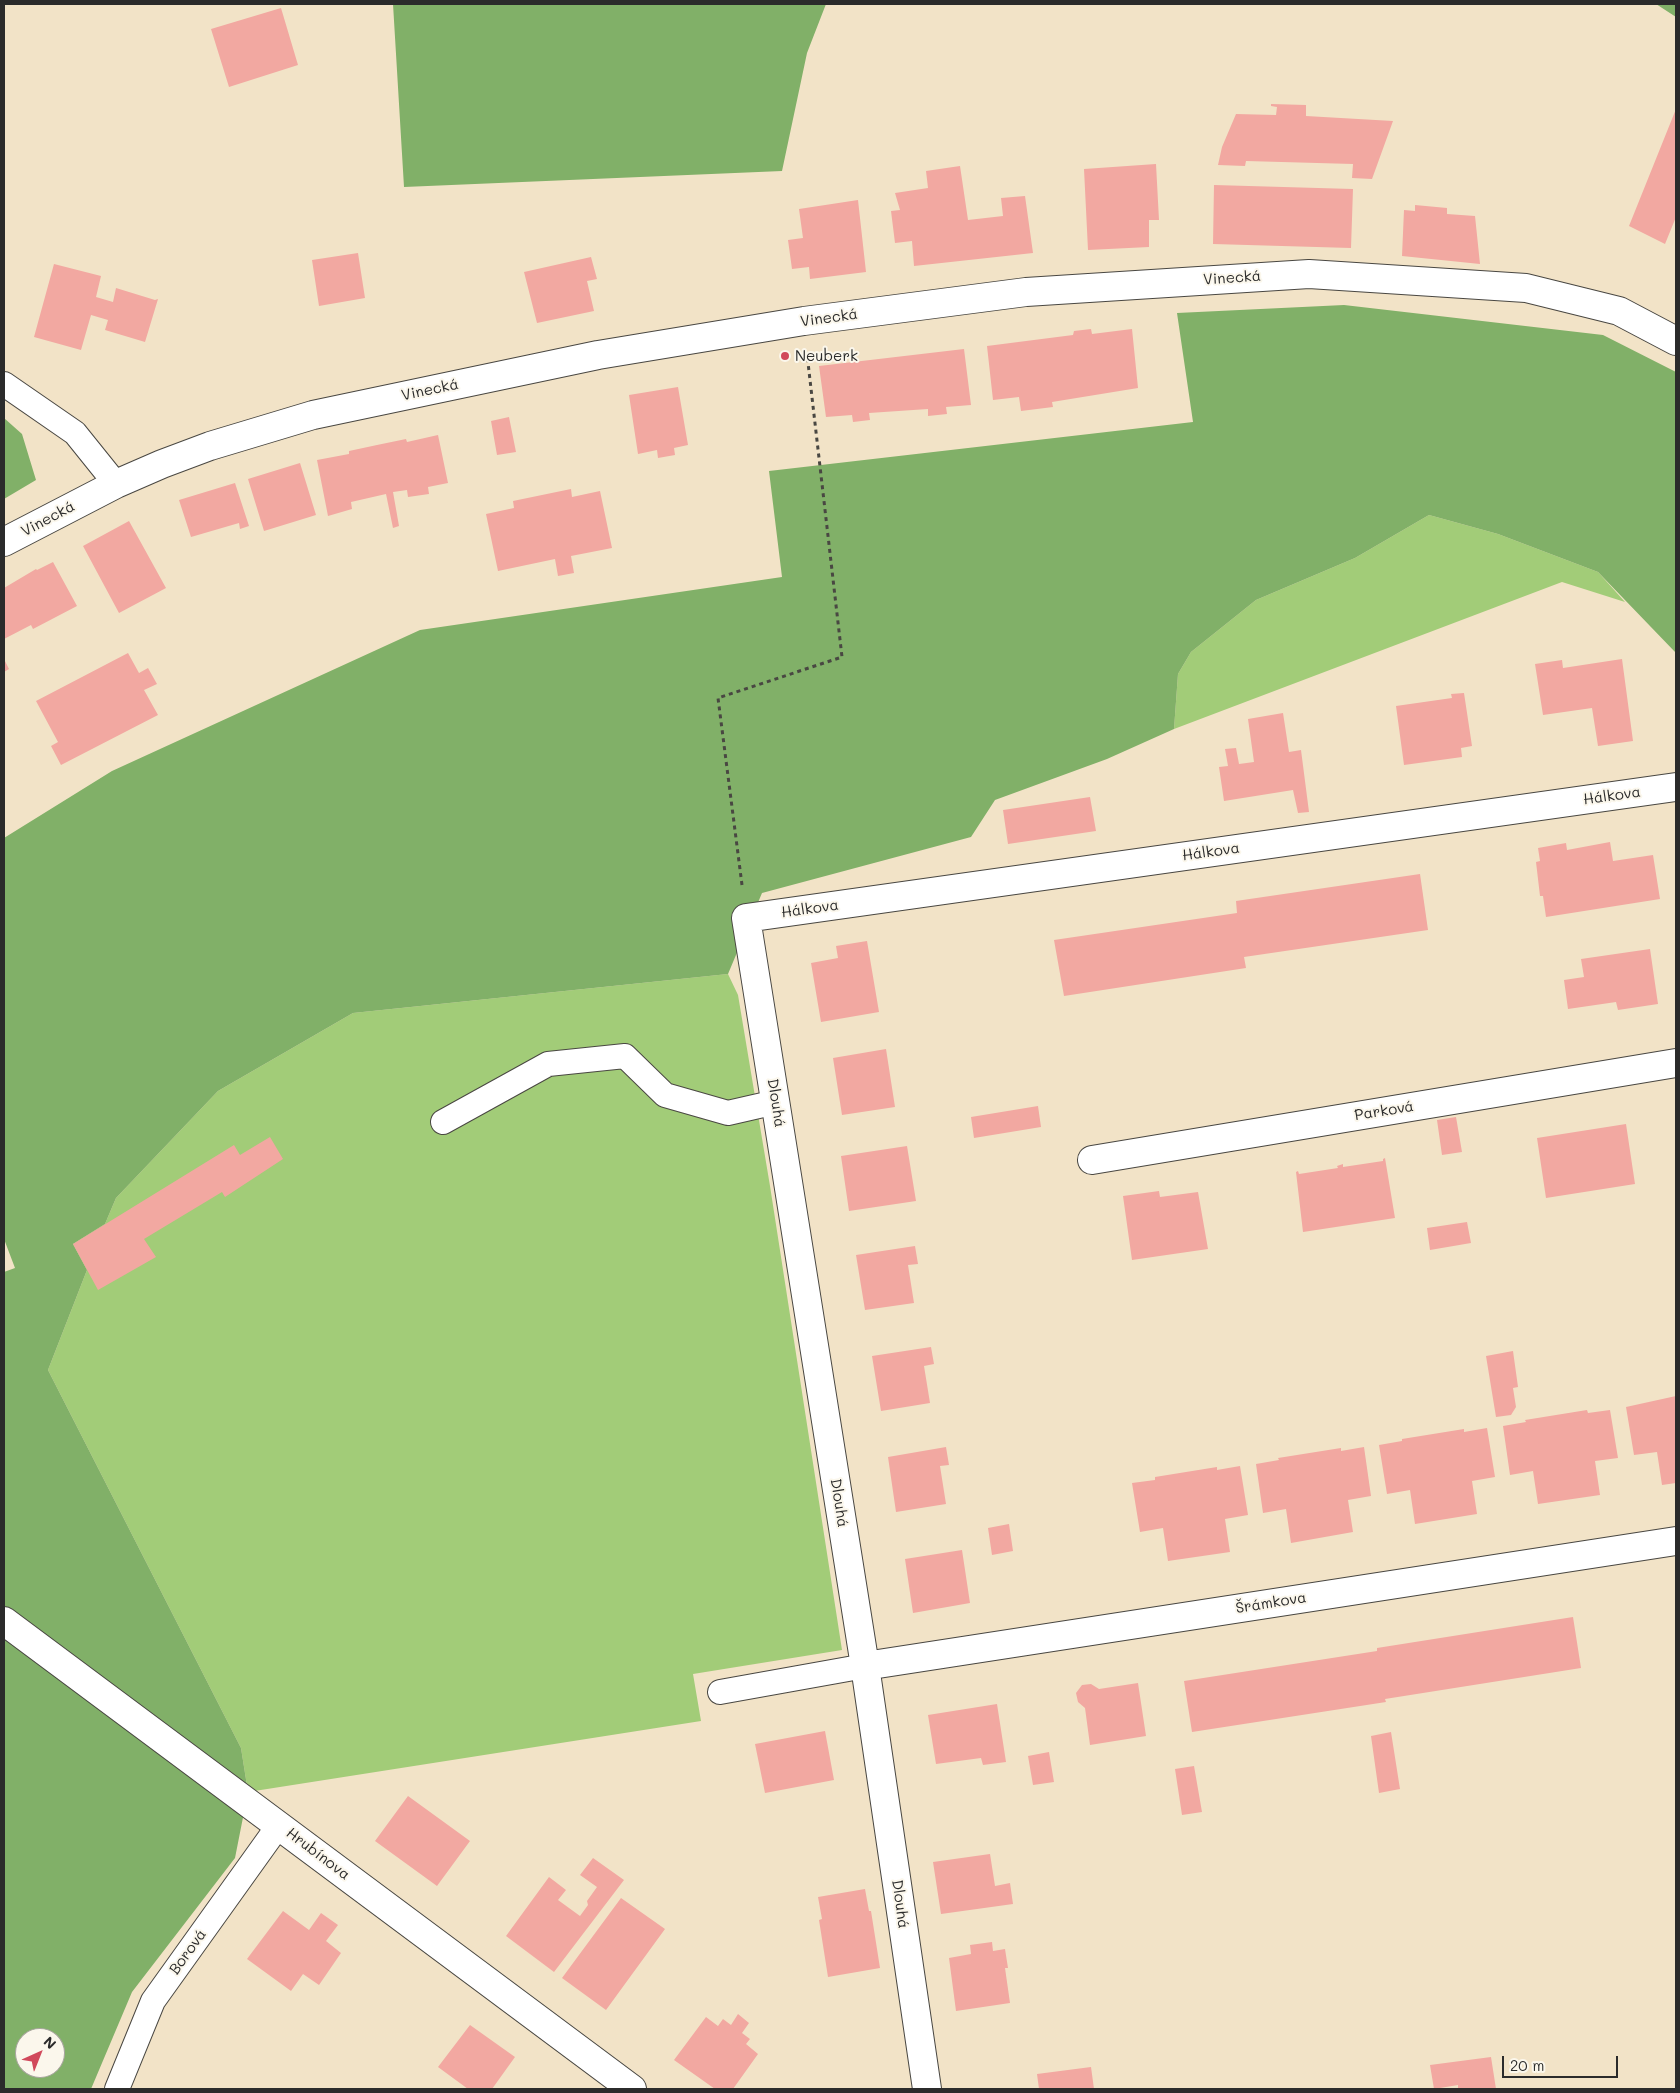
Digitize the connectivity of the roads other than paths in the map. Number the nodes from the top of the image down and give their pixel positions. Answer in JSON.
{"nodes":[{"id":1,"x":1676,"y":341,"type":"edge"},
{"id":2,"x":4,"y":384,"type":"edge"},
{"id":3,"x":116,"y":484,"type":"junction"},
{"id":4,"x":4,"y":542,"type":"edge"},
{"id":5,"x":1676,"y":786,"type":"edge"},
{"id":6,"x":746,"y":918,"type":"joint"},
{"id":7,"x":1676,"y":1062,"type":"edge"},
{"id":8,"x":776,"y":1102,"type":"junction"},
{"id":9,"x":444,"y":1122,"type":"dead end"},
{"id":10,"x":1092,"y":1160,"type":"dead end"},
{"id":11,"x":1676,"y":1541,"type":"edge"},
{"id":12,"x":4,"y":1621,"type":"edge"},
{"id":13,"x":865,"y":1666,"type":"junction"},
{"id":14,"x":720,"y":1692,"type":"dead end"},
{"id":15,"x":279,"y":1825,"type":"junction"},
{"id":16,"x":117,"y":2089,"type":"edge"},
{"id":17,"x":632,"y":2089,"type":"edge"},
{"id":18,"x":927,"y":2089,"type":"edge"}],
"edges":[{"from":1,"to":3,"type":"street","name":"Vinecká"},
{"from":2,"to":3,"type":"lane"},
{"from":3,"to":4,"type":"street","name":"Vinecká"},
{"from":5,"to":6,"type":"street","name":"Hálkova"},
{"from":6,"to":8,"type":"street","name":"Dlouhá"},
{"from":7,"to":10,"type":"street","name":"Parková"},
{"from":8,"to":9,"type":"lane"},
{"from":8,"to":13,"type":"street","name":"Dlouhá"},
{"from":11,"to":13,"type":"street","name":"Šrámkova"},
{"from":12,"to":15,"type":"street","name":"Hrubínova"},
{"from":13,"to":14,"type":"lane"},
{"from":13,"to":18,"type":"street","name":"Dlouhá"},
{"from":15,"to":16,"type":"lane","name":"Borová"},
{"from":15,"to":17,"type":"street","name":"Hrubínova"}]}
